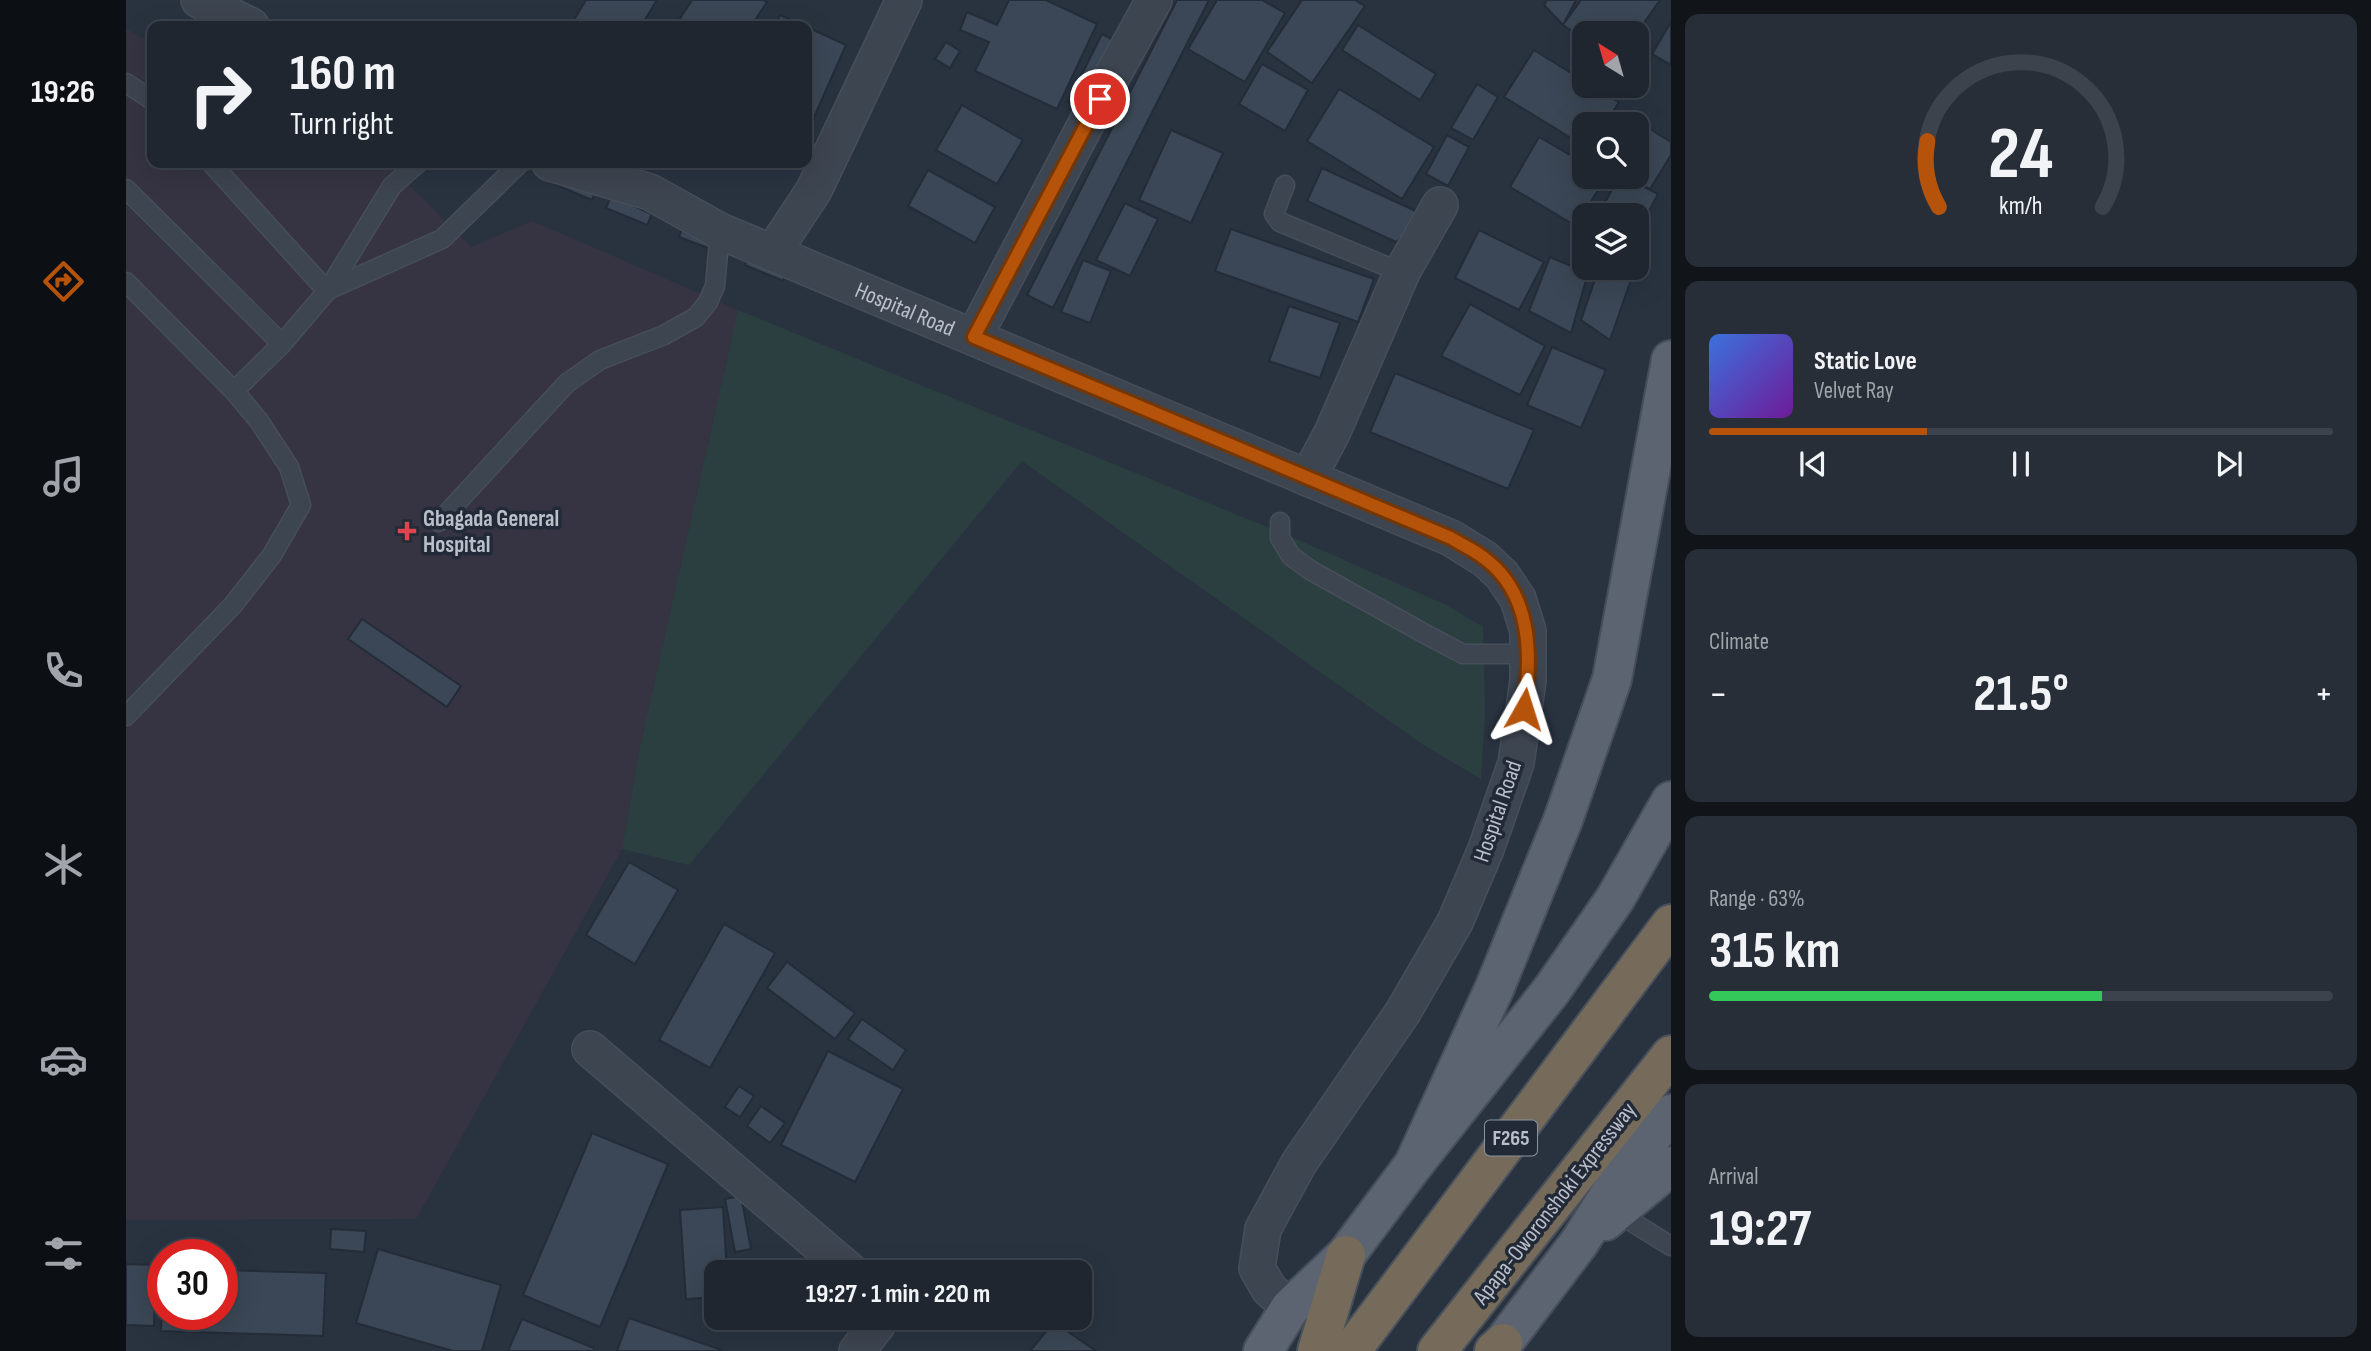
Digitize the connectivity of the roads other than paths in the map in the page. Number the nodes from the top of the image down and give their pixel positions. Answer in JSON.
{"nodes":[{"id":1,"x":199,"y":0,"type":"edge"},
{"id":2,"x":904,"y":0,"type":"edge"},
{"id":3,"x":1154,"y":0,"type":"edge"},
{"id":4,"x":241,"y":21,"type":"edge"},
{"id":5,"x":126,"y":83,"type":"edge"},
{"id":6,"x":147,"y":97,"type":"edge"},
{"id":7,"x":216,"y":168,"type":"edge"},
{"id":8,"x":413,"y":168,"type":"edge"},
{"id":9,"x":515,"y":168,"type":"edge"},
{"id":10,"x":567,"y":168,"type":"edge"},
{"id":11,"x":1285,"y":185,"type":"dead end"},
{"id":12,"x":126,"y":189,"type":"edge"},
{"id":13,"x":1440,"y":205,"type":"dead end"},
{"id":14,"x":720,"y":231,"type":"junction"},
{"id":15,"x":774,"y":252,"type":"junction"},
{"id":16,"x":1403,"y":270,"type":"junction"},
{"id":17,"x":126,"y":282,"type":"edge"},
{"id":18,"x":327,"y":290,"type":"junction"},
{"id":19,"x":974,"y":337,"type":"junction"},
{"id":20,"x":282,"y":344,"type":"junction"},
{"id":21,"x":1671,"y":360,"type":"edge"},
{"id":22,"x":234,"y":391,"type":"junction"},
{"id":23,"x":1308,"y":478,"type":"junction"},
{"id":24,"x":439,"y":522,"type":"dead end"},
{"id":25,"x":1280,"y":522,"type":"dead end"},
{"id":26,"x":1528,"y":654,"type":"junction"},
{"id":27,"x":126,"y":716,"type":"edge"},
{"id":28,"x":1671,"y":801,"type":"edge"},
{"id":29,"x":1671,"y":924,"type":"edge"},
{"id":30,"x":590,"y":1049,"type":"dead end"},
{"id":31,"x":1671,"y":1055,"type":"edge"},
{"id":32,"x":1671,"y":1114,"type":"edge"},
{"id":33,"x":1414,"y":1164,"type":"junction"},
{"id":34,"x":1671,"y":1166,"type":"edge"},
{"id":35,"x":1616,"y":1212,"type":"junction"},
{"id":36,"x":1579,"y":1242,"type":"junction"},
{"id":37,"x":1671,"y":1246,"type":"edge"},
{"id":38,"x":1346,"y":1255,"type":"junction"},
{"id":39,"x":837,"y":1260,"type":"edge"},
{"id":40,"x":1403,"y":1282,"type":"junction"},
{"id":41,"x":1290,"y":1308,"type":"junction"},
{"id":42,"x":873,"y":1330,"type":"edge"},
{"id":43,"x":1443,"y":1346,"type":"edge"},
{"id":44,"x":1498,"y":1348,"type":"edge"},
{"id":45,"x":857,"y":1351,"type":"edge"},
{"id":46,"x":1263,"y":1351,"type":"edge"},
{"id":47,"x":1317,"y":1351,"type":"edge"},
{"id":48,"x":1324,"y":1351,"type":"edge"},
{"id":49,"x":1351,"y":1351,"type":"edge"}],
"edges":[{"from":1,"to":4,"type":"street"},
{"from":2,"to":15,"type":"street"},
{"from":3,"to":19,"type":"street"},
{"from":5,"to":6,"type":"lane"},
{"from":7,"to":18,"type":"lane"},
{"from":8,"to":18,"type":"lane"},
{"from":9,"to":18,"type":"lane"},
{"from":10,"to":14,"type":"street","name":"Hospital Road"},
{"from":11,"to":16,"type":"lane"},
{"from":12,"to":20,"type":"lane"},
{"from":13,"to":16,"type":"street"},
{"from":14,"to":15,"type":"street","name":"Hospital Road"},
{"from":14,"to":24,"type":"lane"},
{"from":15,"to":19,"type":"street","name":"Hospital Road"},
{"from":16,"to":23,"type":"street"},
{"from":17,"to":22,"type":"lane"},
{"from":18,"to":20,"type":"lane"},
{"from":19,"to":23,"type":"street","name":"Hospital Road"},
{"from":20,"to":22,"type":"lane"},
{"from":21,"to":33,"type":"main road"},
{"from":22,"to":27,"type":"lane"},
{"from":23,"to":26,"type":"street","name":"Hospital Road"},
{"from":25,"to":26,"type":"lane"},
{"from":26,"to":41,"type":"street","name":"Hospital Road"},
{"from":28,"to":33,"type":"main road"},
{"from":29,"to":40,"type":"highway","number":"F265"},
{"from":30,"to":39,"type":"street"},
{"from":31,"to":43,"type":"highway","name":"Apapa-Oworonshoki Expressway"},
{"from":32,"to":36,"type":"main road"},
{"from":33,"to":38,"type":"main road"},
{"from":34,"to":35,"type":"main road"},
{"from":35,"to":36,"type":"main road"},
{"from":35,"to":37,"type":"lane"},
{"from":36,"to":44,"type":"main road","name":"Apapa-Oworonshoki Expressway"},
{"from":38,"to":41,"type":"main road"},
{"from":38,"to":47,"type":"highway"},
{"from":40,"to":48,"type":"highway"},
{"from":40,"to":49,"type":"highway","number":"F265"},
{"from":41,"to":46,"type":"main road"},
{"from":42,"to":45,"type":"street"}]}
